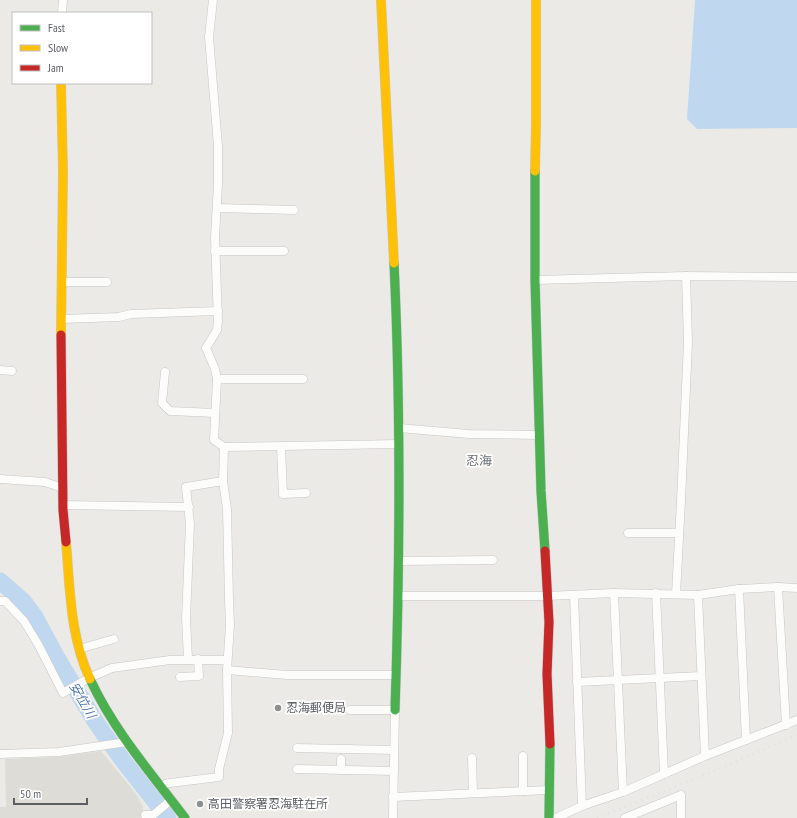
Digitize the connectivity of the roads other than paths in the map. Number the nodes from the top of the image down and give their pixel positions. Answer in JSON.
{"nodes":[{"id":1,"x":63,"y":0,"type":"edge"},
{"id":2,"x":213,"y":0,"type":"edge"},
{"id":3,"x":380,"y":0,"type":"edge"},
{"id":4,"x":536,"y":0,"type":"edge"},
{"id":5,"x":62,"y":12,"type":"edge"},
{"id":6,"x":61,"y":84,"type":"edge"},
{"id":7,"x":217,"y":208,"type":"junction"},
{"id":8,"x":294,"y":210,"type":"dead end"},
{"id":9,"x":215,"y":251,"type":"junction"},
{"id":10,"x":284,"y":251,"type":"dead end"},
{"id":11,"x":686,"y":276,"type":"junction"},
{"id":12,"x":797,"y":276,"type":"edge"},
{"id":13,"x":535,"y":280,"type":"junction"},
{"id":14,"x":62,"y":282,"type":"junction"},
{"id":15,"x":107,"y":282,"type":"dead end"},
{"id":16,"x":218,"y":311,"type":"junction"},
{"id":17,"x":62,"y":319,"type":"junction"},
{"id":18,"x":0,"y":370,"type":"edge"},
{"id":19,"x":12,"y":371,"type":"dead end"},
{"id":20,"x":165,"y":372,"type":"dead end"},
{"id":21,"x":217,"y":379,"type":"junction"},
{"id":22,"x":303,"y":379,"type":"dead end"},
{"id":23,"x":215,"y":413,"type":"junction"},
{"id":24,"x":399,"y":428,"type":"junction"},
{"id":25,"x":539,"y":435,"type":"junction"},
{"id":26,"x":399,"y":444,"type":"junction"},
{"id":27,"x":224,"y":447,"type":"junction"},
{"id":28,"x":281,"y":447,"type":"junction"},
{"id":29,"x":0,"y":479,"type":"edge"},
{"id":30,"x":223,"y":481,"type":"junction"},
{"id":31,"x":63,"y":488,"type":"junction"},
{"id":32,"x":306,"y":493,"type":"dead end"},
{"id":33,"x":63,"y":505,"type":"junction"},
{"id":34,"x":189,"y":507,"type":"junction"},
{"id":35,"x":628,"y":533,"type":"dead end"},
{"id":36,"x":679,"y":534,"type":"junction"},
{"id":37,"x":492,"y":560,"type":"dead end"},
{"id":38,"x":399,"y":561,"type":"junction"},
{"id":39,"x":778,"y":587,"type":"junction"},
{"id":40,"x":797,"y":588,"type":"edge"},
{"id":41,"x":739,"y":589,"type":"junction"},
{"id":42,"x":614,"y":593,"type":"junction"},
{"id":43,"x":656,"y":593,"type":"junction"},
{"id":44,"x":676,"y":594,"type":"junction"},
{"id":45,"x":574,"y":595,"type":"junction"},
{"id":46,"x":698,"y":595,"type":"junction"},
{"id":47,"x":399,"y":596,"type":"junction"},
{"id":48,"x":547,"y":596,"type":"junction"},
{"id":49,"x":0,"y":601,"type":"edge"},
{"id":50,"x":114,"y":639,"type":"dead end"},
{"id":51,"x":79,"y":649,"type":"junction"},
{"id":52,"x":188,"y":659,"type":"junction"},
{"id":53,"x":198,"y":659,"type":"junction"},
{"id":54,"x":227,"y":660,"type":"junction"},
{"id":55,"x":227,"y":670,"type":"junction"},
{"id":56,"x":396,"y":675,"type":"junction"},
{"id":57,"x":702,"y":676,"type":"junction"},
{"id":58,"x":180,"y":677,"type":"dead end"},
{"id":59,"x":659,"y":678,"type":"junction"},
{"id":60,"x":87,"y":679,"type":"junction"},
{"id":61,"x":618,"y":680,"type":"junction"},
{"id":62,"x":577,"y":682,"type":"junction"},
{"id":63,"x":350,"y":710,"type":"dead end"},
{"id":64,"x":395,"y":710,"type":"junction"},
{"id":65,"x":797,"y":720,"type":"edge"},
{"id":66,"x":786,"y":725,"type":"junction"},
{"id":67,"x":746,"y":740,"type":"junction"},
{"id":68,"x":124,"y":743,"type":"junction"},
{"id":69,"x":297,"y":748,"type":"dead end"},
{"id":70,"x":394,"y":750,"type":"junction"},
{"id":71,"x":0,"y":754,"type":"edge"},
{"id":72,"x":522,"y":756,"type":"dead end"},
{"id":73,"x":705,"y":756,"type":"junction"},
{"id":74,"x":472,"y":758,"type":"dead end"},
{"id":75,"x":341,"y":759,"type":"dead end"},
{"id":76,"x":341,"y":770,"type":"junction"},
{"id":77,"x":394,"y":771,"type":"junction"},
{"id":78,"x":664,"y":774,"type":"junction"},
{"id":79,"x":305,"y":779,"type":"dead end"},
{"id":80,"x":161,"y":788,"type":"junction"},
{"id":81,"x":549,"y":790,"type":"junction"},
{"id":82,"x":523,"y":791,"type":"junction"},
{"id":83,"x":623,"y":792,"type":"junction"},
{"id":84,"x":474,"y":793,"type":"junction"},
{"id":85,"x":393,"y":796,"type":"junction"},
{"id":86,"x":169,"y":801,"type":"junction"},
{"id":87,"x":582,"y":806,"type":"junction"},
{"id":88,"x":145,"y":815,"type":"dead end"},
{"id":89,"x":627,"y":817,"type":"edge"},
{"id":90,"x":185,"y":818,"type":"edge"},
{"id":91,"x":393,"y":818,"type":"edge"},
{"id":92,"x":549,"y":818,"type":"edge"},
{"id":93,"x":556,"y":818,"type":"edge"},
{"id":94,"x":681,"y":818,"type":"edge"}],
"edges":[{"from":1,"to":5,"type":"street"},
{"from":2,"to":7,"type":"street"},
{"from":3,"to":24,"type":"street"},
{"from":4,"to":13,"type":"street"},
{"from":6,"to":14,"type":"street"},
{"from":7,"to":8,"type":"street"},
{"from":7,"to":9,"type":"street"},
{"from":9,"to":10,"type":"street"},
{"from":9,"to":16,"type":"street"},
{"from":11,"to":12,"type":"street"},
{"from":11,"to":13,"type":"street"},
{"from":11,"to":36,"type":"street"},
{"from":13,"to":25,"type":"street"},
{"from":14,"to":15,"type":"street"},
{"from":14,"to":17,"type":"street"},
{"from":16,"to":17,"type":"street"},
{"from":16,"to":21,"type":"street"},
{"from":17,"to":31,"type":"street"},
{"from":18,"to":19,"type":"street"},
{"from":20,"to":23,"type":"street"},
{"from":21,"to":22,"type":"street"},
{"from":21,"to":23,"type":"street"},
{"from":23,"to":27,"type":"street"},
{"from":24,"to":25,"type":"street"},
{"from":24,"to":26,"type":"street"},
{"from":25,"to":48,"type":"street"},
{"from":26,"to":28,"type":"street"},
{"from":26,"to":38,"type":"street"},
{"from":27,"to":28,"type":"street"},
{"from":27,"to":30,"type":"street"},
{"from":28,"to":32,"type":"street"},
{"from":29,"to":31,"type":"street"},
{"from":30,"to":34,"type":"street"},
{"from":30,"to":54,"type":"street"},
{"from":31,"to":33,"type":"street"},
{"from":33,"to":34,"type":"street"},
{"from":33,"to":51,"type":"street"},
{"from":34,"to":52,"type":"street"},
{"from":35,"to":36,"type":"street"},
{"from":36,"to":44,"type":"street"},
{"from":37,"to":38,"type":"street"},
{"from":38,"to":47,"type":"street"},
{"from":39,"to":40,"type":"street"},
{"from":39,"to":41,"type":"street"},
{"from":39,"to":66,"type":"street"},
{"from":41,"to":46,"type":"street"},
{"from":41,"to":67,"type":"street"},
{"from":42,"to":43,"type":"street"},
{"from":42,"to":45,"type":"street"},
{"from":42,"to":61,"type":"street"},
{"from":43,"to":44,"type":"street"},
{"from":43,"to":59,"type":"street"},
{"from":44,"to":46,"type":"street"},
{"from":45,"to":48,"type":"street"},
{"from":45,"to":62,"type":"street"},
{"from":46,"to":57,"type":"street"},
{"from":47,"to":48,"type":"street"},
{"from":47,"to":56,"type":"street"},
{"from":48,"to":81,"type":"street"},
{"from":49,"to":60,"type":"street"},
{"from":50,"to":51,"type":"street"},
{"from":51,"to":60,"type":"street"},
{"from":52,"to":53,"type":"street"},
{"from":52,"to":60,"type":"street"},
{"from":53,"to":54,"type":"street"},
{"from":53,"to":58,"type":"street"},
{"from":54,"to":55,"type":"street"},
{"from":55,"to":56,"type":"street"},
{"from":55,"to":80,"type":"street"},
{"from":56,"to":64,"type":"street"},
{"from":57,"to":59,"type":"street"},
{"from":57,"to":73,"type":"street"},
{"from":59,"to":61,"type":"street"},
{"from":59,"to":78,"type":"street"},
{"from":60,"to":68,"type":"street"},
{"from":61,"to":62,"type":"street"},
{"from":61,"to":83,"type":"street"},
{"from":62,"to":87,"type":"street"},
{"from":63,"to":64,"type":"street"},
{"from":64,"to":70,"type":"street"},
{"from":65,"to":66,"type":"street"},
{"from":66,"to":67,"type":"street"},
{"from":67,"to":73,"type":"street"},
{"from":68,"to":71,"type":"street"},
{"from":68,"to":80,"type":"street"},
{"from":69,"to":70,"type":"street"},
{"from":70,"to":77,"type":"street"},
{"from":72,"to":82,"type":"street"},
{"from":73,"to":78,"type":"street"},
{"from":74,"to":84,"type":"street"},
{"from":75,"to":76,"type":"street"},
{"from":76,"to":77,"type":"street"},
{"from":76,"to":79,"type":"street"},
{"from":77,"to":85,"type":"street"},
{"from":78,"to":83,"type":"street"},
{"from":80,"to":86,"type":"street"},
{"from":81,"to":82,"type":"street"},
{"from":81,"to":92,"type":"street"},
{"from":82,"to":84,"type":"street"},
{"from":83,"to":87,"type":"street"},
{"from":84,"to":85,"type":"street"},
{"from":85,"to":91,"type":"street"},
{"from":86,"to":88,"type":"street"},
{"from":86,"to":90,"type":"street"},
{"from":87,"to":93,"type":"street"},
{"from":89,"to":94,"type":"street"}]}
